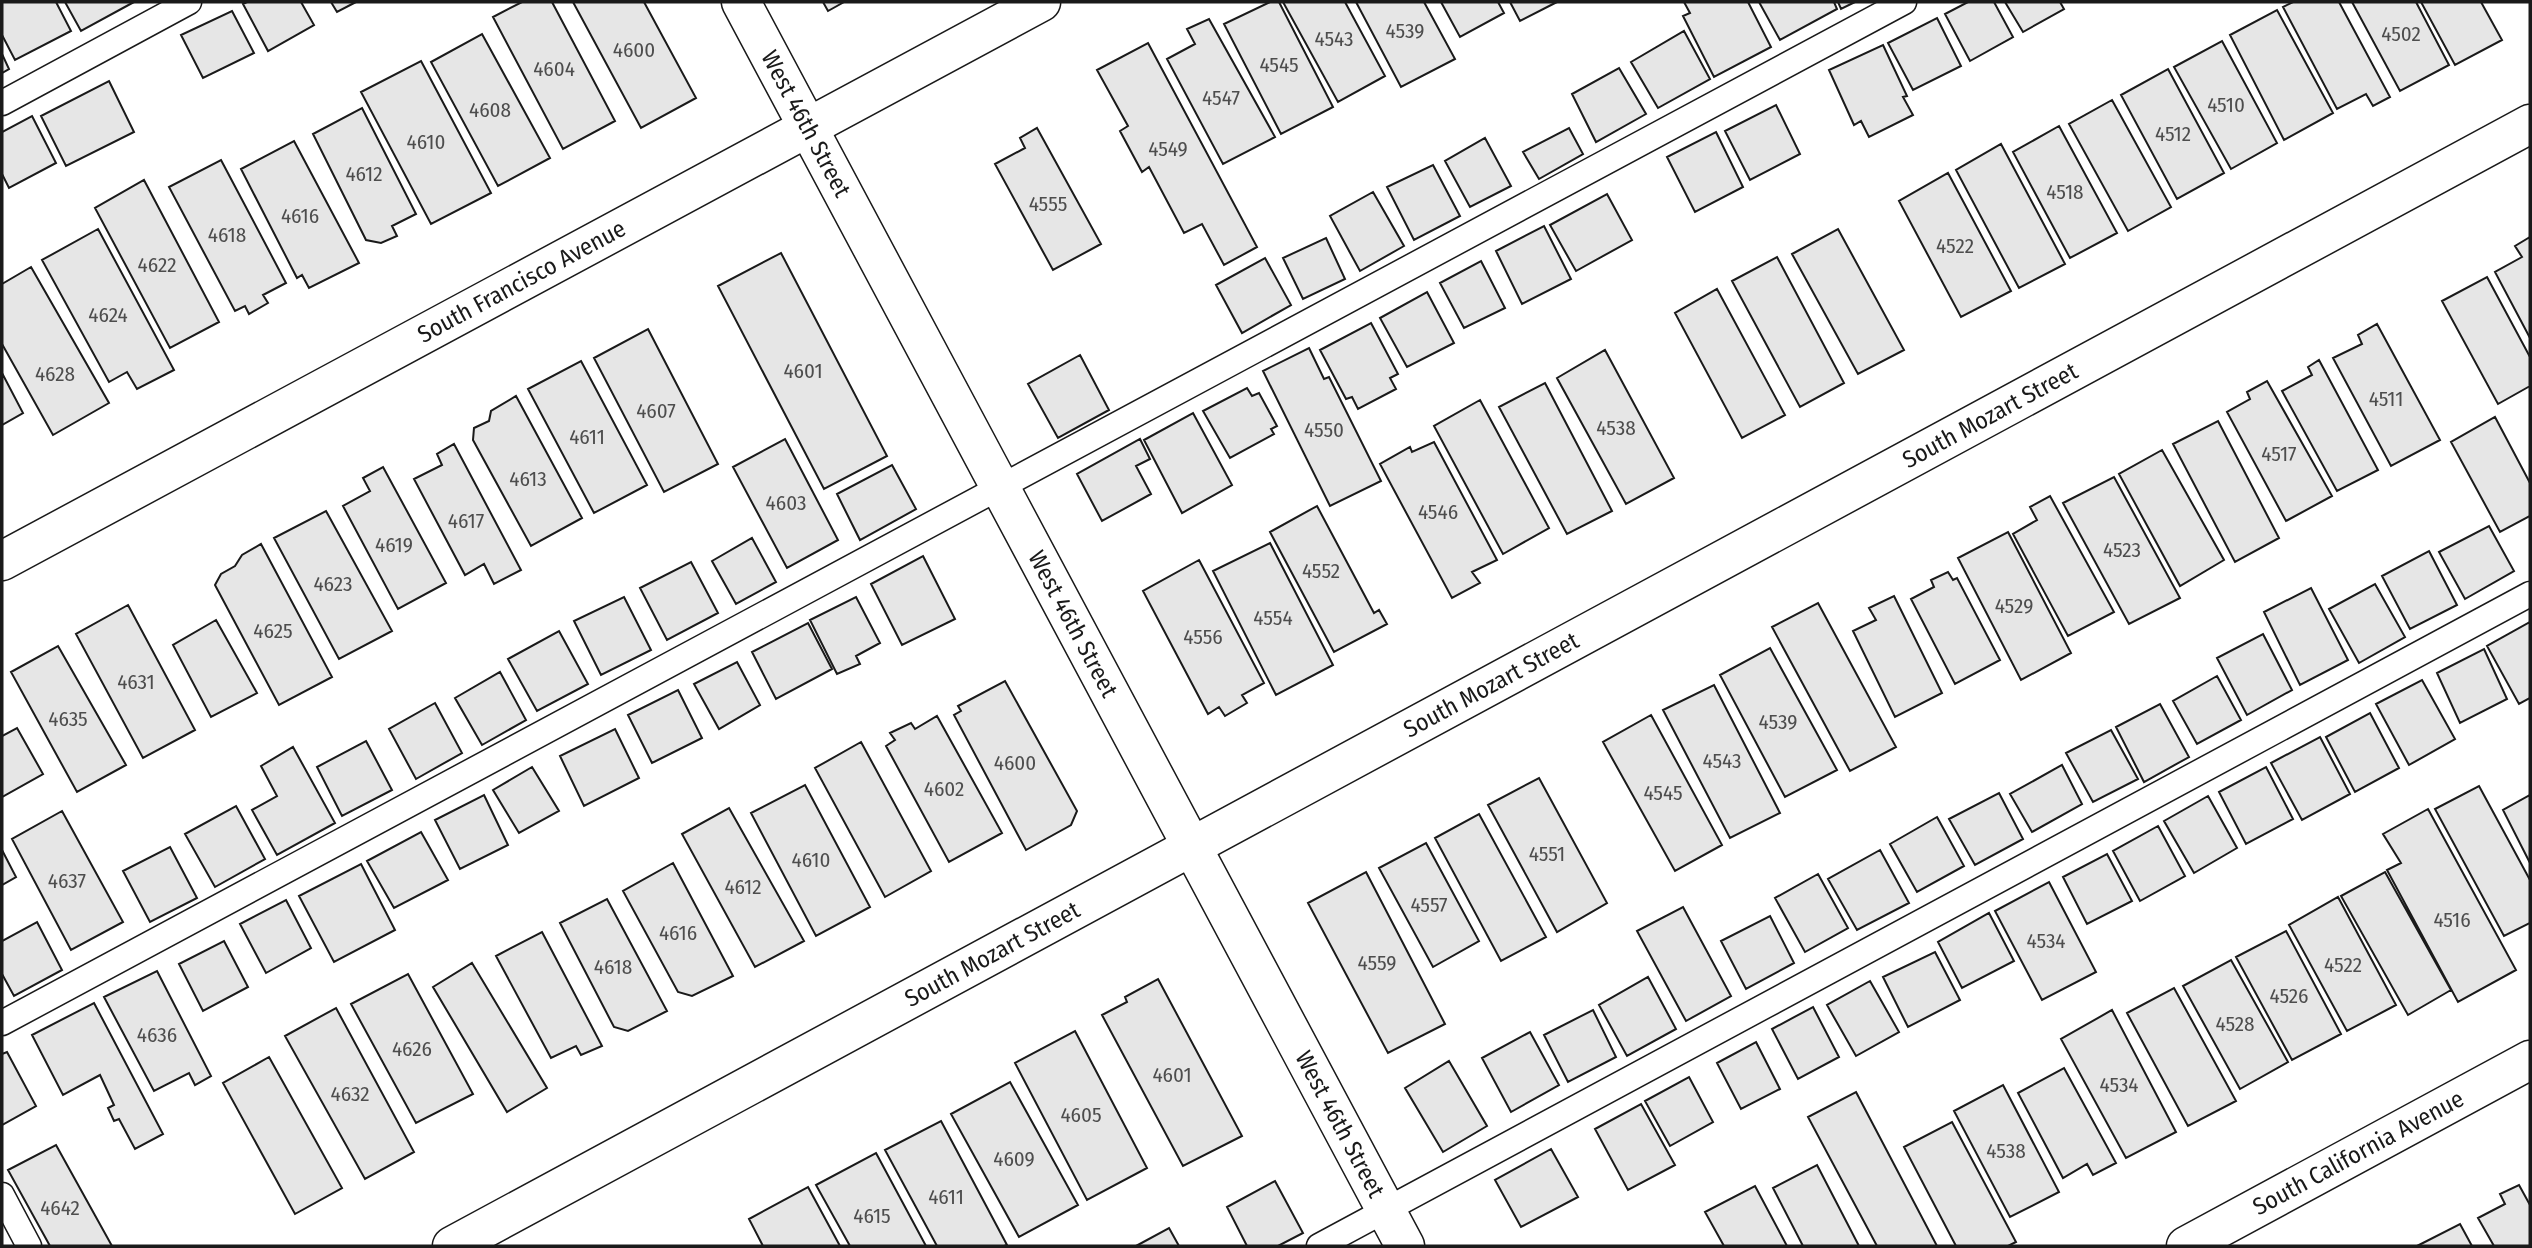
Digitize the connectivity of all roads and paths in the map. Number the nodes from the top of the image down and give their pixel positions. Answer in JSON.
{"nodes":[{"id":1,"x":189,"y":2,"type":"edge"},
{"id":2,"x":741,"y":2,"type":"edge"},
{"id":3,"x":1041,"y":2,"type":"edge"},
{"id":4,"x":1903,"y":2,"type":"edge"},
{"id":5,"x":2,"y":103,"type":"edge"},
{"id":6,"x":2530,"y":124,"type":"edge"},
{"id":7,"x":807,"y":127,"type":"junction"},
{"id":8,"x":1000,"y":488,"type":"junction"},
{"id":9,"x":2,"y":561,"type":"edge"},
{"id":10,"x":2530,"y":594,"type":"edge"},
{"id":11,"x":1192,"y":847,"type":"junction"},
{"id":12,"x":2,"y":1023,"type":"edge"},
{"id":13,"x":2530,"y":1060,"type":"edge"},
{"id":14,"x":2,"y":1195,"type":"edge"},
{"id":15,"x":1386,"y":1210,"type":"junction"},
{"id":16,"x":29,"y":1246,"type":"edge"},
{"id":17,"x":452,"y":1246,"type":"edge"},
{"id":18,"x":1319,"y":1246,"type":"edge"},
{"id":19,"x":1405,"y":1246,"type":"edge"},
{"id":20,"x":2186,"y":1246,"type":"edge"}],
"edges":[{"from":1,"to":5,"type":"lane"},
{"from":2,"to":7,"type":"street","name":"West 46th Street"},
{"from":3,"to":7,"type":"street","name":"South Francisco Avenue"},
{"from":4,"to":8,"type":"lane"},
{"from":6,"to":11,"type":"street","name":"South Mozart Street"},
{"from":7,"to":8,"type":"street","name":"West 46th Street"},
{"from":7,"to":9,"type":"street","name":"South Francisco Avenue"},
{"from":8,"to":11,"type":"street","name":"West 46th Street"},
{"from":8,"to":12,"type":"lane"},
{"from":10,"to":15,"type":"lane"},
{"from":11,"to":15,"type":"street","name":"West 46th Street"},
{"from":11,"to":17,"type":"street","name":"South Mozart Street"},
{"from":13,"to":20,"type":"street","name":"South California Avenue"},
{"from":14,"to":16,"type":"lane"},
{"from":15,"to":18,"type":"lane"},
{"from":15,"to":19,"type":"street","name":"West 46th Street"}]}
